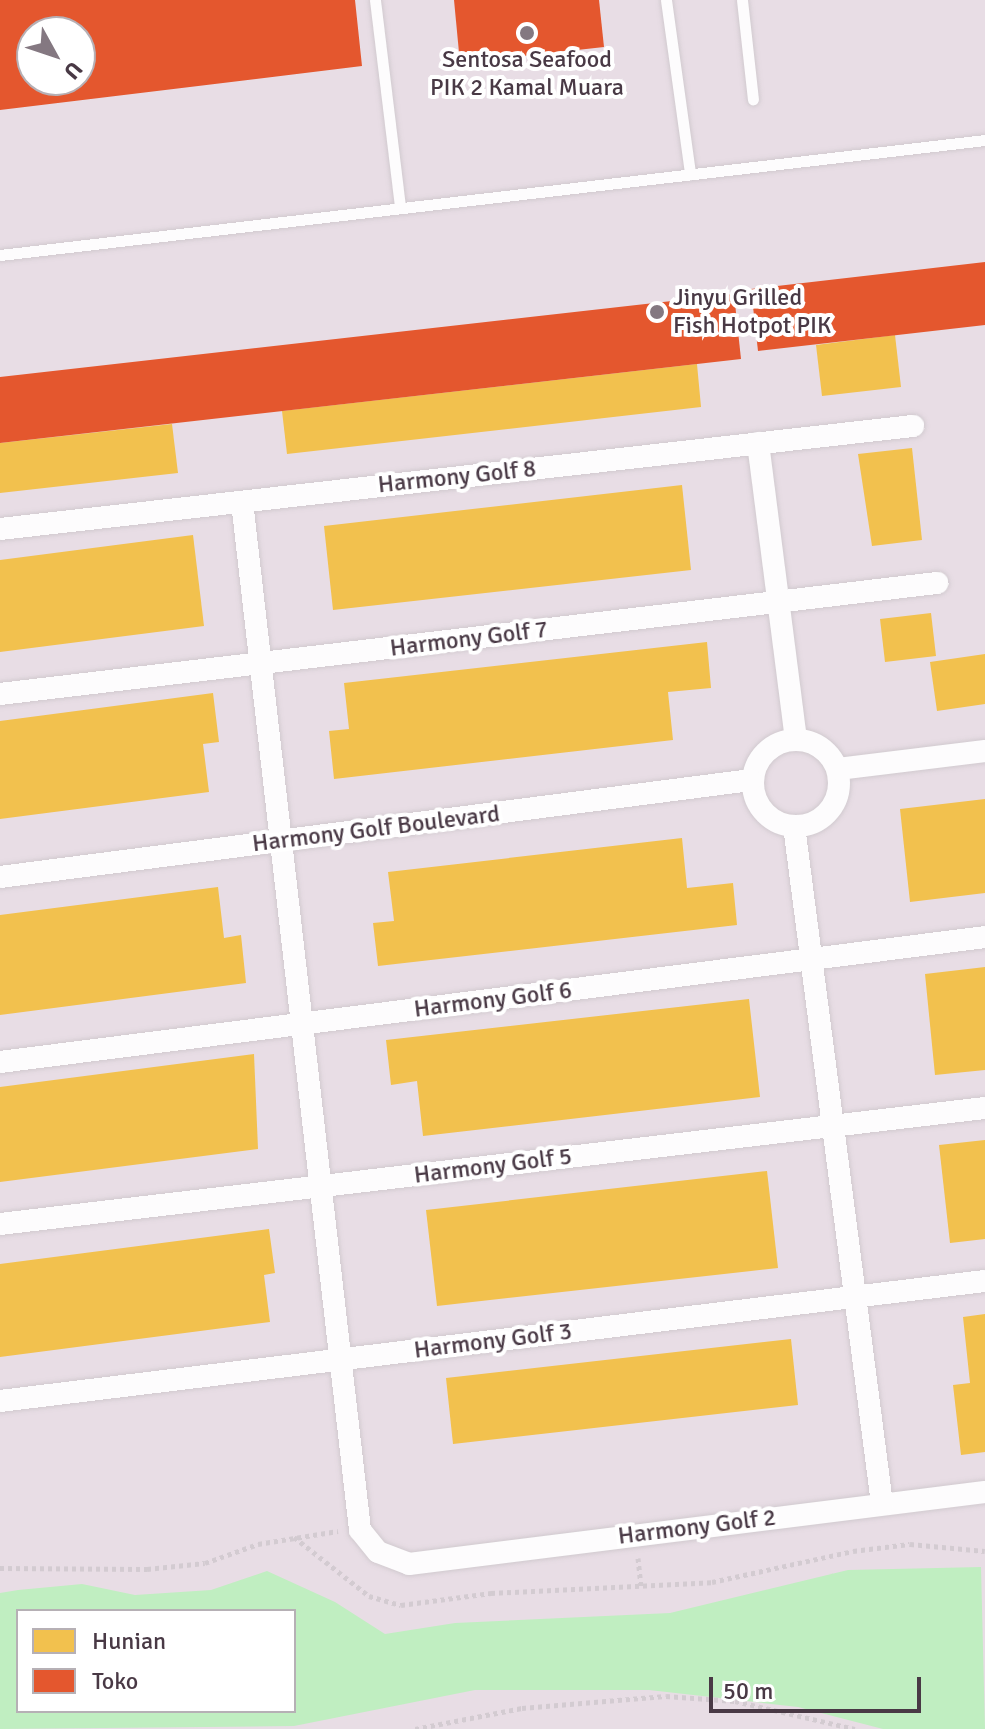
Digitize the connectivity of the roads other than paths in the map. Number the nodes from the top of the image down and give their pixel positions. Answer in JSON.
{"nodes":[{"id":1,"x":375,"y":0,"type":"edge"},
{"id":2,"x":666,"y":0,"type":"edge"},
{"id":3,"x":742,"y":0,"type":"edge"},
{"id":4,"x":753,"y":99,"type":"dead end"},
{"id":5,"x":985,"y":140,"type":"edge"},
{"id":6,"x":690,"y":174,"type":"junction"},
{"id":7,"x":400,"y":208,"type":"junction"},
{"id":8,"x":0,"y":255,"type":"edge"},
{"id":9,"x":913,"y":426,"type":"dead end"},
{"id":10,"x":758,"y":443,"type":"junction"},
{"id":11,"x":242,"y":502,"type":"junction"},
{"id":12,"x":0,"y":529,"type":"edge"},
{"id":13,"x":937,"y":583,"type":"dead end"},
{"id":14,"x":778,"y":602,"type":"junction"},
{"id":15,"x":261,"y":663,"type":"junction"},
{"id":16,"x":0,"y":694,"type":"edge"},
{"id":17,"x":796,"y":739,"type":"junction"},
{"id":18,"x":985,"y":751,"type":"edge"},
{"id":19,"x":838,"y":769,"type":"junction"},
{"id":20,"x":751,"y":780,"type":"junction"},
{"id":21,"x":794,"y":826,"type":"junction"},
{"id":22,"x":281,"y":841,"type":"junction"},
{"id":23,"x":0,"y":877,"type":"edge"},
{"id":24,"x":985,"y":937,"type":"edge"},
{"id":25,"x":811,"y":959,"type":"junction"},
{"id":26,"x":302,"y":1024,"type":"junction"},
{"id":27,"x":0,"y":1062,"type":"edge"},
{"id":28,"x":985,"y":1108,"type":"edge"},
{"id":29,"x":833,"y":1126,"type":"junction"},
{"id":30,"x":321,"y":1186,"type":"junction"},
{"id":31,"x":0,"y":1224,"type":"edge"},
{"id":32,"x":985,"y":1281,"type":"edge"},
{"id":33,"x":855,"y":1296,"type":"junction"},
{"id":34,"x":341,"y":1360,"type":"junction"},
{"id":35,"x":0,"y":1401,"type":"edge"},
{"id":36,"x":985,"y":1492,"type":"edge"},
{"id":37,"x":882,"y":1504,"type":"junction"}],
"edges":[{"from":1,"to":7,"type":"lane"},
{"from":2,"to":6,"type":"lane"},
{"from":3,"to":4,"type":"lane"},
{"from":5,"to":6,"type":"lane"},
{"from":6,"to":7,"type":"lane"},
{"from":7,"to":8,"type":"lane"},
{"from":9,"to":10,"type":"street","name":"Harmony Golf 8"},
{"from":10,"to":11,"type":"street","name":"Harmony Golf 8"},
{"from":10,"to":14,"type":"street"},
{"from":11,"to":12,"type":"street","name":"Harmony Golf 8"},
{"from":11,"to":15,"type":"street"},
{"from":13,"to":14,"type":"street","name":"Harmony Golf 7"},
{"from":14,"to":15,"type":"street","name":"Harmony Golf 7"},
{"from":14,"to":17,"type":"street"},
{"from":15,"to":16,"type":"street","name":"Harmony Golf 7"},
{"from":15,"to":22,"type":"street"},
{"from":17,"to":19,"type":"street"},
{"from":17,"to":20,"type":"street"},
{"from":18,"to":19,"type":"street"},
{"from":19,"to":21,"type":"street"},
{"from":20,"to":21,"type":"street"},
{"from":20,"to":22,"type":"street","name":"Harmony Golf Boulevard"},
{"from":21,"to":25,"type":"street"},
{"from":22,"to":23,"type":"street","name":"Harmony Golf Boulevard"},
{"from":22,"to":26,"type":"street"},
{"from":24,"to":25,"type":"street","name":"Harmony Golf 6"},
{"from":25,"to":26,"type":"street","name":"Harmony Golf 6"},
{"from":25,"to":29,"type":"street"},
{"from":26,"to":27,"type":"street","name":"Harmony Golf 6"},
{"from":26,"to":30,"type":"street"},
{"from":28,"to":29,"type":"street","name":"Harmony Golf 5"},
{"from":29,"to":30,"type":"street","name":"Harmony Golf 5"},
{"from":29,"to":33,"type":"street"},
{"from":30,"to":31,"type":"street","name":"Harmony Golf 5"},
{"from":30,"to":34,"type":"street"},
{"from":32,"to":33,"type":"street","name":"Harmony Golf 3"},
{"from":33,"to":34,"type":"street","name":"Harmony Golf 3"},
{"from":33,"to":37,"type":"street"},
{"from":34,"to":35,"type":"street","name":"Harmony Golf 3"},
{"from":34,"to":37,"type":"street","name":"Harmony Golf 2"},
{"from":36,"to":37,"type":"street","name":"Harmony Golf 2"}]}
